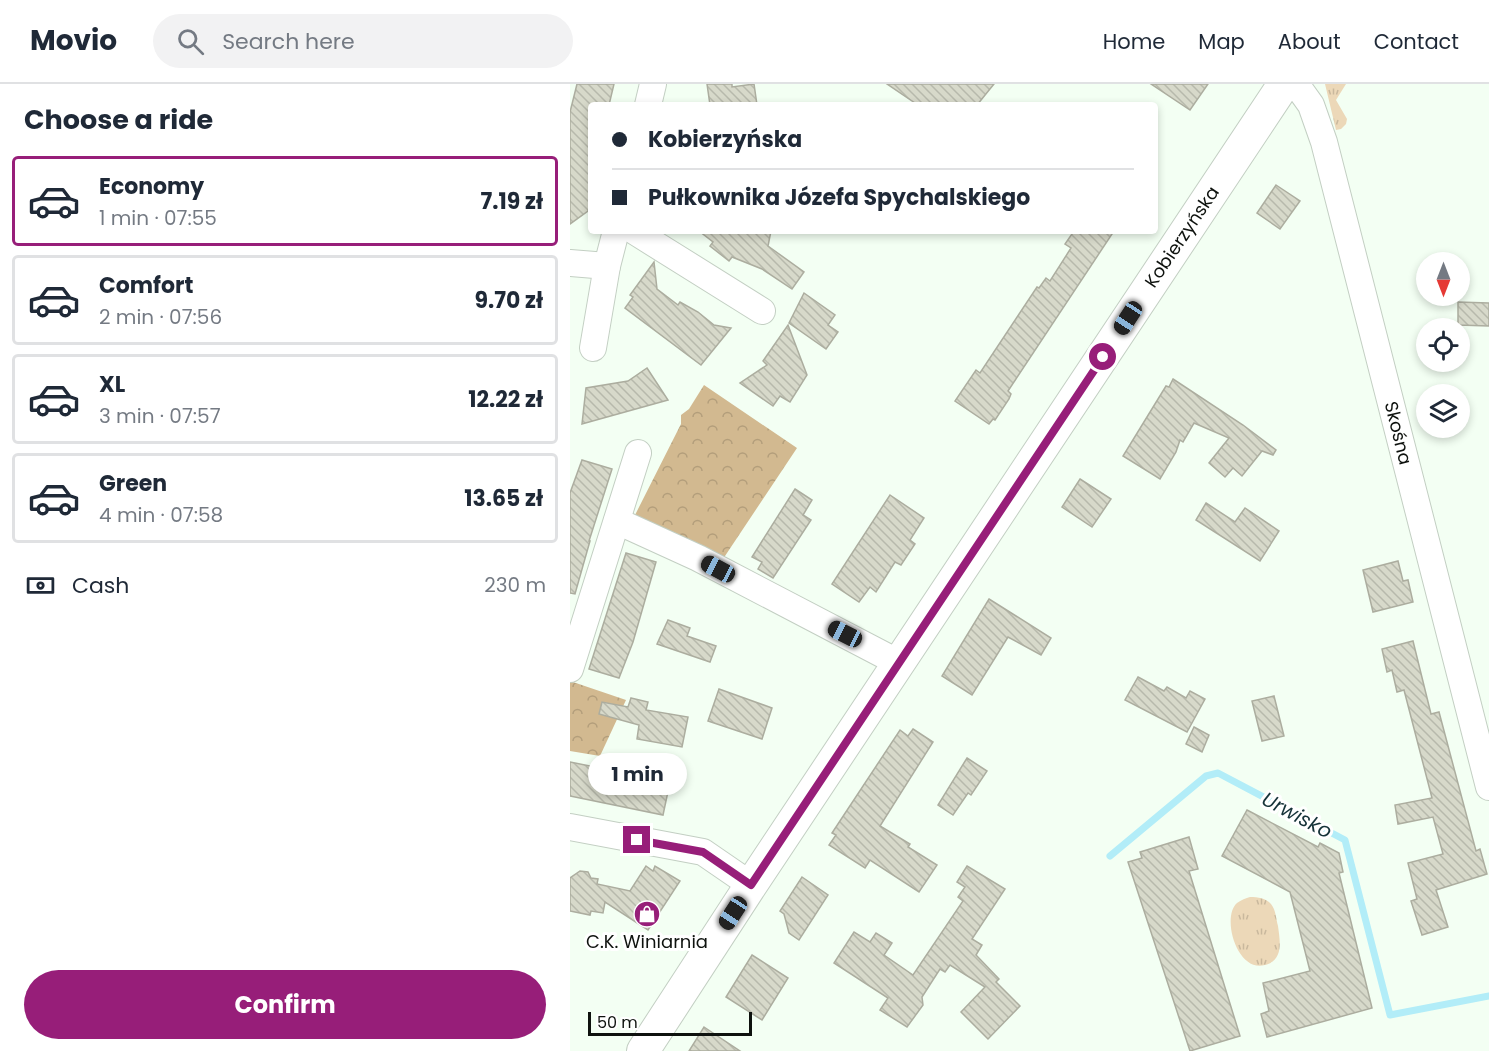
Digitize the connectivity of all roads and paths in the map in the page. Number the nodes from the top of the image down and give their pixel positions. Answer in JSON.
{"nodes":[{"id":1,"x":653,"y":84,"type":"edge"},
{"id":2,"x":1284,"y":84,"type":"edge"},
{"id":3,"x":1296,"y":84,"type":"edge"},
{"id":4,"x":649,"y":102,"type":"edge"},
{"id":5,"x":615,"y":234,"type":"edge"},
{"id":6,"x":639,"y":234,"type":"edge"},
{"id":7,"x":570,"y":263,"type":"edge"},
{"id":8,"x":607,"y":266,"type":"junction"},
{"id":9,"x":762,"y":311,"type":"dead end"},
{"id":10,"x":593,"y":348,"type":"dead end"},
{"id":11,"x":638,"y":453,"type":"dead end"},
{"id":12,"x":617,"y":521,"type":"junction"},
{"id":13,"x":899,"y":663,"type":"junction"},
{"id":14,"x":570,"y":669,"type":"edge"},
{"id":15,"x":1489,"y":787,"type":"edge"},
{"id":16,"x":570,"y":827,"type":"edge"},
{"id":17,"x":751,"y":885,"type":"junction"},
{"id":18,"x":643,"y":1051,"type":"edge"}],
"edges":[{"from":1,"to":4,"type":"street"},
{"from":2,"to":13,"type":"street","name":"Kobierzyńska"},
{"from":3,"to":15,"type":"street","name":"Skośna"},
{"from":5,"to":8,"type":"street"},
{"from":6,"to":9,"type":"street"},
{"from":7,"to":8,"type":"street"},
{"from":8,"to":10,"type":"street"},
{"from":11,"to":12,"type":"street"},
{"from":12,"to":13,"type":"street"},
{"from":12,"to":14,"type":"street"},
{"from":13,"to":17,"type":"street","name":"Kobierzyńska"},
{"from":16,"to":17,"type":"street"},
{"from":17,"to":18,"type":"street","name":"Kobierzyńska"}]}
